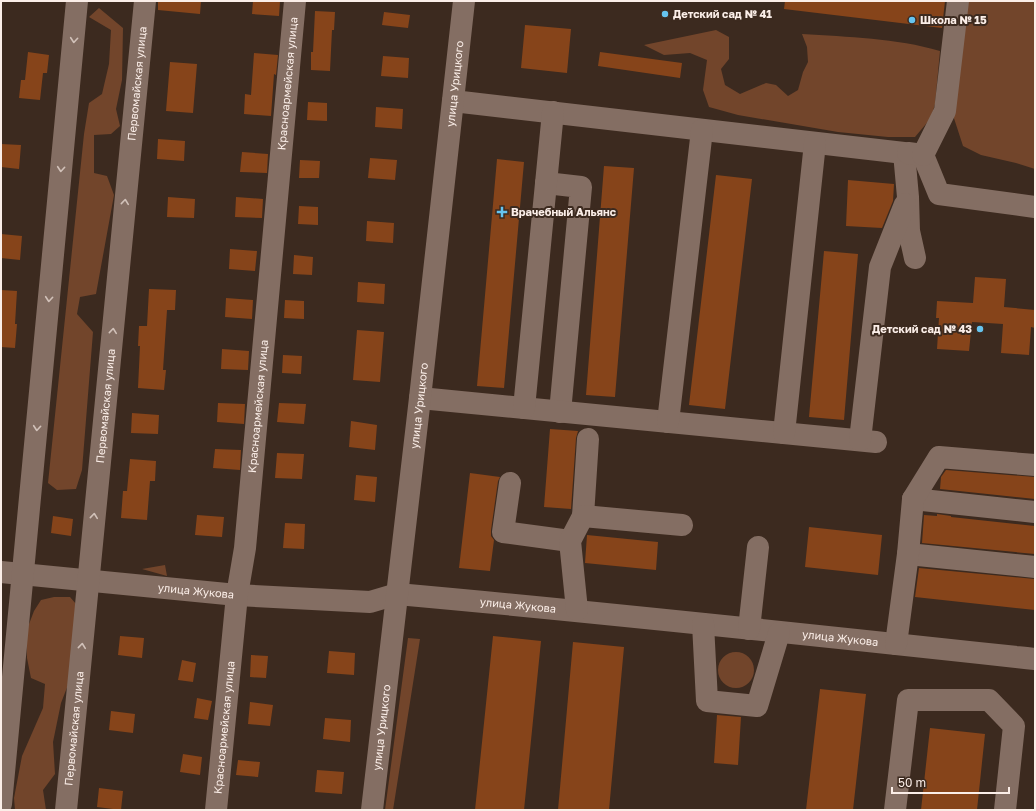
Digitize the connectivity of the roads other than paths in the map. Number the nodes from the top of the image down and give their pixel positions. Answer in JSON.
{"nodes":[{"id":1,"x":77,"y":1,"type":"edge"},
{"id":2,"x":145,"y":1,"type":"edge"},
{"id":3,"x":295,"y":1,"type":"edge"},
{"id":4,"x":464,"y":1,"type":"edge"},
{"id":5,"x":958,"y":1,"type":"edge"},
{"id":6,"x":453,"y":101,"type":"junction"},
{"id":7,"x":553,"y":112,"type":"junction"},
{"id":8,"x":702,"y":130,"type":"junction"},
{"id":9,"x":815,"y":143,"type":"junction"},
{"id":10,"x":914,"y":154,"type":"junction"},
{"id":11,"x":546,"y":183,"type":"junction"},
{"id":12,"x":908,"y":197,"type":"junction"},
{"id":13,"x":1035,"y":207,"type":"edge"},
{"id":14,"x":915,"y":258,"type":"dead end"},
{"id":15,"x":420,"y":398,"type":"junction"},
{"id":16,"x":524,"y":408,"type":"junction"},
{"id":17,"x":560,"y":412,"type":"junction"},
{"id":18,"x":668,"y":422,"type":"junction"},
{"id":19,"x":784,"y":433,"type":"junction"},
{"id":20,"x":588,"y":439,"type":"dead end"},
{"id":21,"x":1035,"y":465,"type":"edge"},
{"id":22,"x":510,"y":483,"type":"dead end"},
{"id":23,"x":912,"y":498,"type":"junction"},
{"id":24,"x":1035,"y":512,"type":"edge"},
{"id":25,"x":583,"y":516,"type":"junction"},
{"id":26,"x":682,"y":525,"type":"dead end"},
{"id":27,"x":570,"y":541,"type":"junction"},
{"id":28,"x":758,"y":547,"type":"dead end"},
{"id":29,"x":908,"y":554,"type":"junction"},
{"id":30,"x":1035,"y":567,"type":"edge"},
{"id":31,"x":1,"y":572,"type":"edge"},
{"id":32,"x":23,"y":574,"type":"junction"},
{"id":33,"x":88,"y":580,"type":"junction"},
{"id":34,"x":397,"y":594,"type":"junction"},
{"id":35,"x":237,"y":596,"type":"junction"},
{"id":36,"x":577,"y":610,"type":"junction"},
{"id":37,"x":703,"y":624,"type":"junction"},
{"id":38,"x":749,"y":629,"type":"junction"},
{"id":39,"x":779,"y":633,"type":"junction"},
{"id":40,"x":896,"y":644,"type":"junction"},
{"id":41,"x":1035,"y":659,"type":"edge"},
{"id":42,"x":1,"y":804,"type":"edge"},
{"id":43,"x":66,"y":810,"type":"edge"},
{"id":44,"x":216,"y":810,"type":"edge"},
{"id":45,"x":372,"y":810,"type":"edge"},
{"id":46,"x":895,"y":810,"type":"edge"},
{"id":47,"x":1005,"y":810,"type":"edge"}],
"edges":[{"from":1,"to":32,"type":"street","one_way":true},
{"from":33,"to":2,"type":"street","name":"Первомайская улица","one_way":true},
{"from":3,"to":35,"type":"street","name":"Красноармейская улица"},
{"from":4,"to":6,"type":"street","name":"улица Урицкого"},
{"from":5,"to":10,"type":"street"},
{"from":6,"to":7,"type":"street"},
{"from":6,"to":15,"type":"street","name":"улица Урицкого"},
{"from":7,"to":8,"type":"street"},
{"from":7,"to":11,"type":"street"},
{"from":8,"to":9,"type":"street"},
{"from":8,"to":18,"type":"street"},
{"from":9,"to":10,"type":"street"},
{"from":9,"to":19,"type":"street"},
{"from":10,"to":12,"type":"street"},
{"from":10,"to":13,"type":"street"},
{"from":11,"to":16,"type":"street"},
{"from":11,"to":17,"type":"street"},
{"from":12,"to":14,"type":"street"},
{"from":12,"to":19,"type":"street"},
{"from":15,"to":16,"type":"street"},
{"from":15,"to":34,"type":"street","name":"улица Урицкого"},
{"from":16,"to":17,"type":"street"},
{"from":17,"to":18,"type":"street"},
{"from":18,"to":19,"type":"street"},
{"from":20,"to":25,"type":"street"},
{"from":21,"to":23,"type":"street"},
{"from":22,"to":27,"type":"street"},
{"from":23,"to":24,"type":"street"},
{"from":23,"to":29,"type":"street"},
{"from":25,"to":26,"type":"street"},
{"from":25,"to":27,"type":"street"},
{"from":27,"to":36,"type":"street"},
{"from":28,"to":38,"type":"street"},
{"from":29,"to":30,"type":"street"},
{"from":29,"to":40,"type":"street"},
{"from":31,"to":32,"type":"street","name":"улица Жукова"},
{"from":32,"to":33,"type":"street","name":"улица Жукова"},
{"from":32,"to":42,"type":"street"},
{"from":33,"to":35,"type":"street","name":"улица Жукова"},
{"from":43,"to":33,"type":"street","name":"Первомайская улица","one_way":true},
{"from":34,"to":35,"type":"street","name":"улица Жукова"},
{"from":34,"to":36,"type":"street","name":"улица Жукова"},
{"from":34,"to":45,"type":"street","name":"улица Урицкого"},
{"from":35,"to":44,"type":"street","name":"Красноармейская улица"},
{"from":36,"to":37,"type":"street","name":"улица Жукова"},
{"from":37,"to":38,"type":"street","name":"улица Жукова"},
{"from":37,"to":39,"type":"street"},
{"from":38,"to":39,"type":"street","name":"улица Жукова"},
{"from":39,"to":40,"type":"street","name":"улица Жукова"},
{"from":40,"to":41,"type":"street","name":"улица Жукова"},
{"from":46,"to":47,"type":"street"}]}
